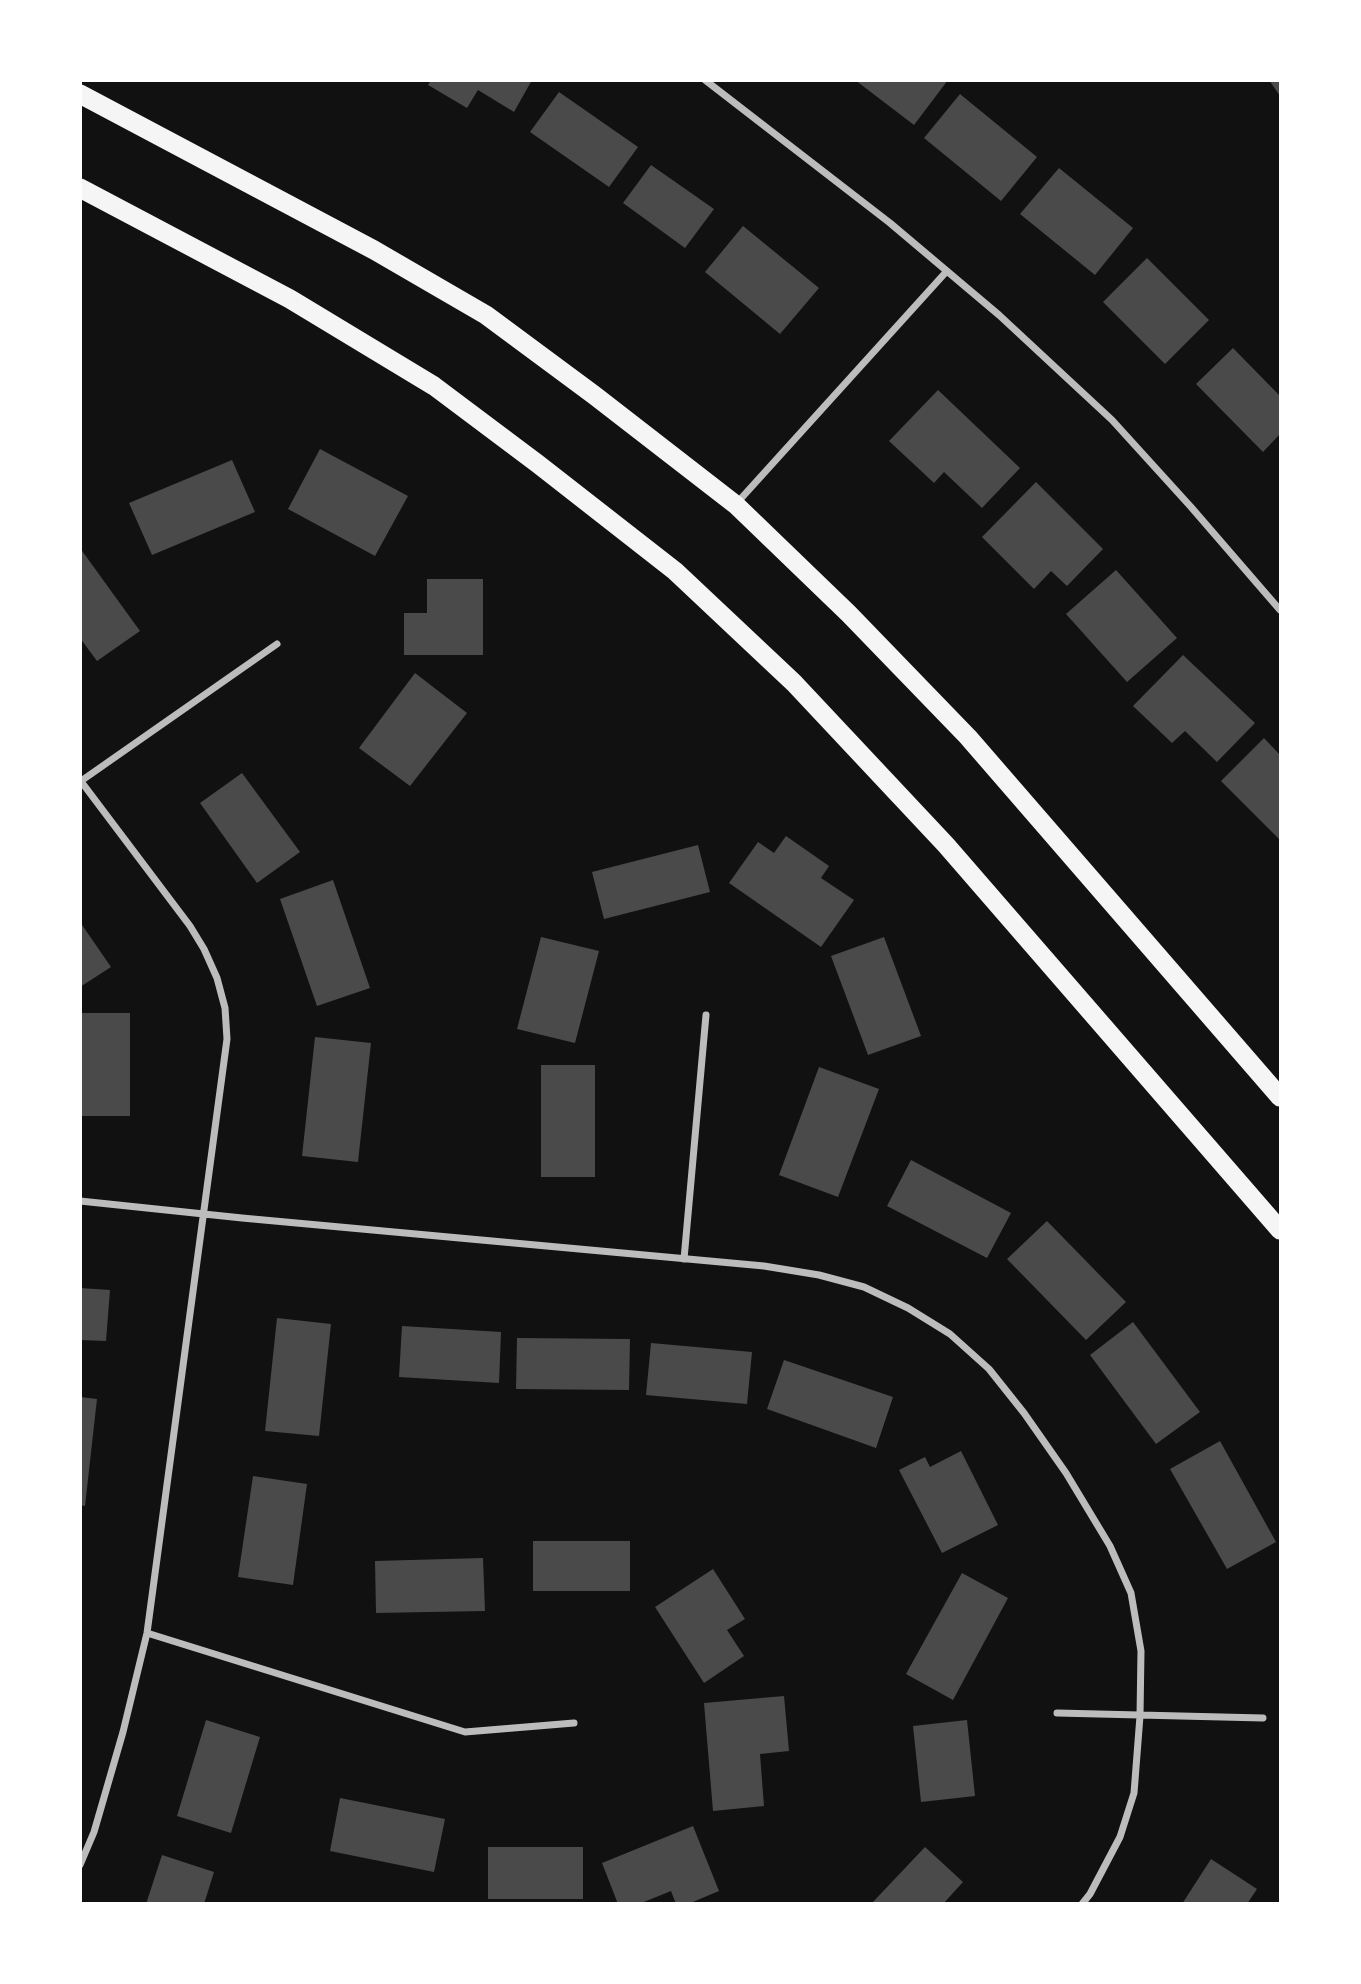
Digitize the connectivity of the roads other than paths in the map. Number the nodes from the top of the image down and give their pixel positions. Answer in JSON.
{"nodes":[{"id":1,"x":705,"y":80,"type":"edge"},
{"id":2,"x":80,"y":94,"type":"edge"},
{"id":3,"x":80,"y":188,"type":"edge"},
{"id":4,"x":946,"y":272,"type":"junction"},
{"id":5,"x":736,"y":505,"type":"junction"},
{"id":6,"x":1280,"y":610,"type":"edge"},
{"id":7,"x":277,"y":644,"type":"dead end"},
{"id":8,"x":81,"y":780,"type":"edge"},
{"id":9,"x":706,"y":1015,"type":"dead end"},
{"id":10,"x":1280,"y":1097,"type":"edge"},
{"id":11,"x":80,"y":1201,"type":"edge"},
{"id":12,"x":204,"y":1214,"type":"junction"},
{"id":13,"x":1280,"y":1230,"type":"edge"},
{"id":14,"x":684,"y":1259,"type":"junction"},
{"id":15,"x":147,"y":1633,"type":"junction"},
{"id":16,"x":1057,"y":1713,"type":"dead end"},
{"id":17,"x":1140,"y":1717,"type":"junction"},
{"id":18,"x":1263,"y":1718,"type":"dead end"},
{"id":19,"x":574,"y":1723,"type":"dead end"},
{"id":20,"x":80,"y":1865,"type":"edge"},
{"id":21,"x":1082,"y":1903,"type":"edge"}],
"edges":[{"from":1,"to":4,"type":"street"},
{"from":2,"to":5,"type":"highway"},
{"from":3,"to":13,"type":"highway"},
{"from":4,"to":5,"type":"street"},
{"from":4,"to":6,"type":"street"},
{"from":5,"to":10,"type":"highway"},
{"from":7,"to":8,"type":"street"},
{"from":8,"to":12,"type":"street"},
{"from":9,"to":14,"type":"street"},
{"from":11,"to":12,"type":"street"},
{"from":12,"to":14,"type":"street"},
{"from":12,"to":15,"type":"street"},
{"from":14,"to":17,"type":"street"},
{"from":15,"to":19,"type":"street"},
{"from":15,"to":20,"type":"street"},
{"from":16,"to":17,"type":"street"},
{"from":17,"to":18,"type":"street"},
{"from":17,"to":21,"type":"street"}]}
